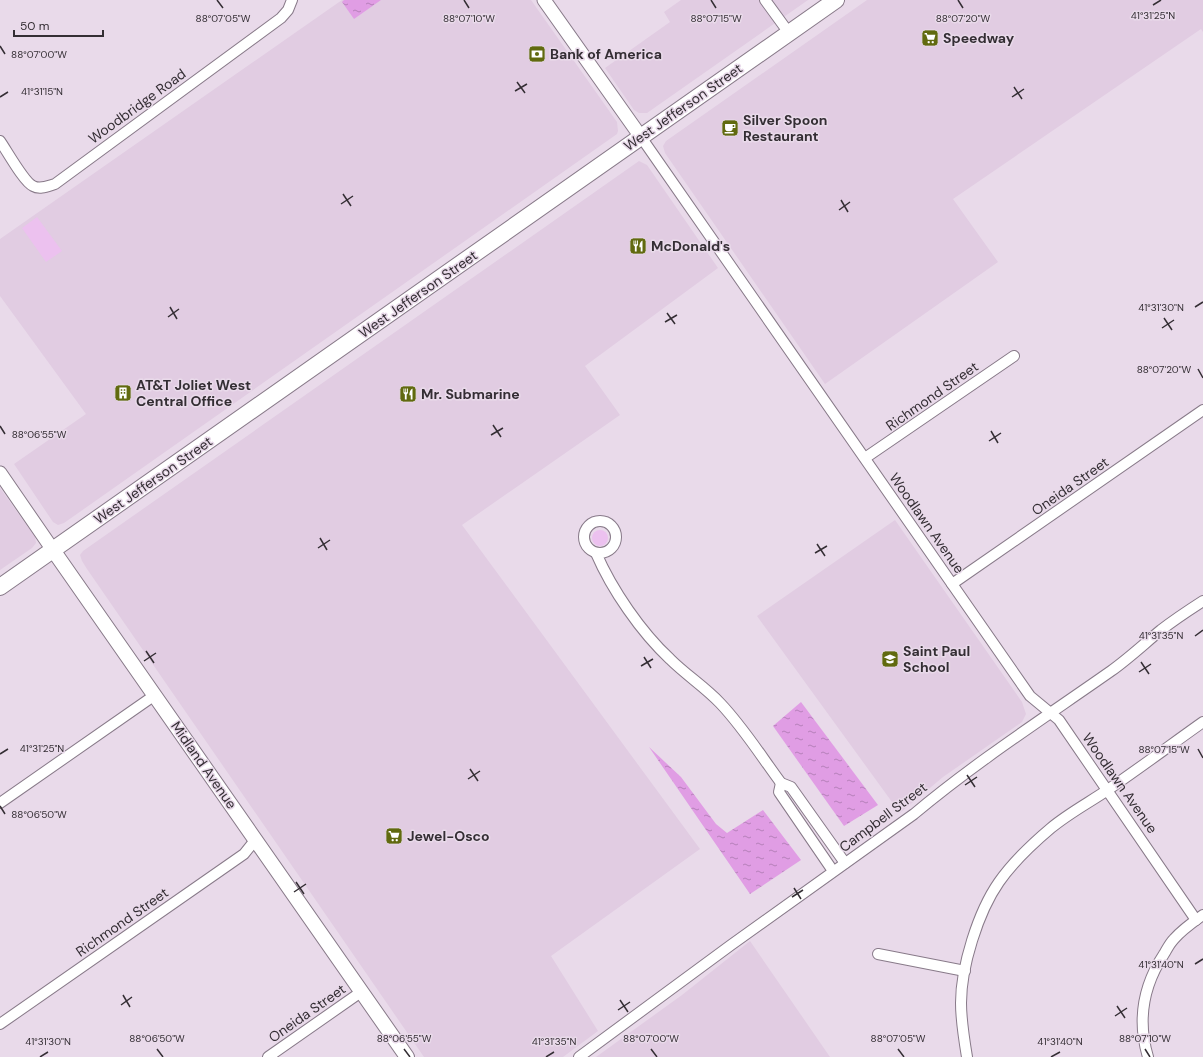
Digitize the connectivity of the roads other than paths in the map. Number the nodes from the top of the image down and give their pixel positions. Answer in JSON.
{"nodes":[{"id":1,"x":292,"y":0,"type":"edge"},
{"id":2,"x":544,"y":0,"type":"edge"},
{"id":3,"x":765,"y":0,"type":"edge"},
{"id":4,"x":836,"y":0,"type":"edge"},
{"id":5,"x":789,"y":33,"type":"junction"},
{"id":6,"x":641,"y":137,"type":"junction"},
{"id":7,"x":0,"y":141,"type":"edge"},
{"id":8,"x":1014,"y":356,"type":"dead end"},
{"id":9,"x":1203,"y":410,"type":"edge"},
{"id":10,"x":865,"y":458,"type":"junction"},
{"id":11,"x":0,"y":473,"type":"edge"},
{"id":12,"x":53,"y":550,"type":"junction"},
{"id":13,"x":596,"y":553,"type":"dead end"},
{"id":14,"x":952,"y":584,"type":"junction"},
{"id":15,"x":0,"y":587,"type":"edge"},
{"id":16,"x":1203,"y":600,"type":"edge"},
{"id":17,"x":155,"y":695,"type":"junction"},
{"id":18,"x":1050,"y":712,"type":"junction"},
{"id":19,"x":1203,"y":722,"type":"edge"},
{"id":20,"x":781,"y":783,"type":"junction"},
{"id":21,"x":1108,"y":790,"type":"junction"},
{"id":22,"x":0,"y":803,"type":"edge"},
{"id":23,"x":256,"y":839,"type":"junction"},
{"id":24,"x":845,"y":863,"type":"junction"},
{"id":25,"x":833,"y":871,"type":"junction"},
{"id":26,"x":1200,"y":918,"type":"edge"},
{"id":27,"x":878,"y":954,"type":"dead end"},
{"id":28,"x":965,"y":971,"type":"junction"},
{"id":29,"x":362,"y":992,"type":"junction"},
{"id":30,"x":0,"y":1024,"type":"edge"},
{"id":31,"x":268,"y":1057,"type":"edge"},
{"id":32,"x":407,"y":1057,"type":"edge"},
{"id":33,"x":579,"y":1057,"type":"edge"},
{"id":34,"x":967,"y":1057,"type":"edge"},
{"id":35,"x":1148,"y":1057,"type":"edge"}],
"edges":[{"from":1,"to":7,"type":"street","name":"Woodbridge Road"},
{"from":2,"to":6,"type":"street"},
{"from":3,"to":5,"type":"street"},
{"from":4,"to":5,"type":"main road","name":"West Jefferson Street"},
{"from":5,"to":6,"type":"main road","name":"West Jefferson Street"},
{"from":6,"to":10,"type":"street","name":"Woodlawn Avenue"},
{"from":6,"to":12,"type":"main road","name":"West Jefferson Street"},
{"from":8,"to":10,"type":"street","name":"Richmond Street"},
{"from":9,"to":14,"type":"street","name":"Oneida Street"},
{"from":10,"to":14,"type":"street","name":"Woodlawn Avenue"},
{"from":11,"to":12,"type":"street","name":"Midland Avenue"},
{"from":12,"to":15,"type":"main road","name":"West Jefferson Street"},
{"from":12,"to":17,"type":"main road","name":"Midland Avenue"},
{"from":13,"to":20,"type":"street"},
{"from":14,"to":18,"type":"street","name":"Woodlawn Avenue"},
{"from":16,"to":18,"type":"street","name":"Campbell Street"},
{"from":17,"to":22,"type":"street"},
{"from":17,"to":23,"type":"main road","name":"Midland Avenue"},
{"from":18,"to":21,"type":"street","name":"Woodlawn Avenue"},
{"from":18,"to":24,"type":"street","name":"Campbell Street"},
{"from":19,"to":21,"type":"street"},
{"from":20,"to":24,"type":"street"},
{"from":20,"to":25,"type":"street"},
{"from":21,"to":26,"type":"street","name":"Woodlawn Avenue"},
{"from":21,"to":28,"type":"street"},
{"from":23,"to":29,"type":"main road","name":"Midland Avenue"},
{"from":23,"to":30,"type":"street","name":"Richmond Street"},
{"from":24,"to":25,"type":"street","name":"Campbell Street"},
{"from":25,"to":33,"type":"street","name":"Campbell Street"},
{"from":26,"to":35,"type":"street"},
{"from":27,"to":28,"type":"street"},
{"from":28,"to":34,"type":"street"},
{"from":29,"to":31,"type":"street","name":"Oneida Street"},
{"from":29,"to":32,"type":"main road","name":"Midland Avenue"}]}
